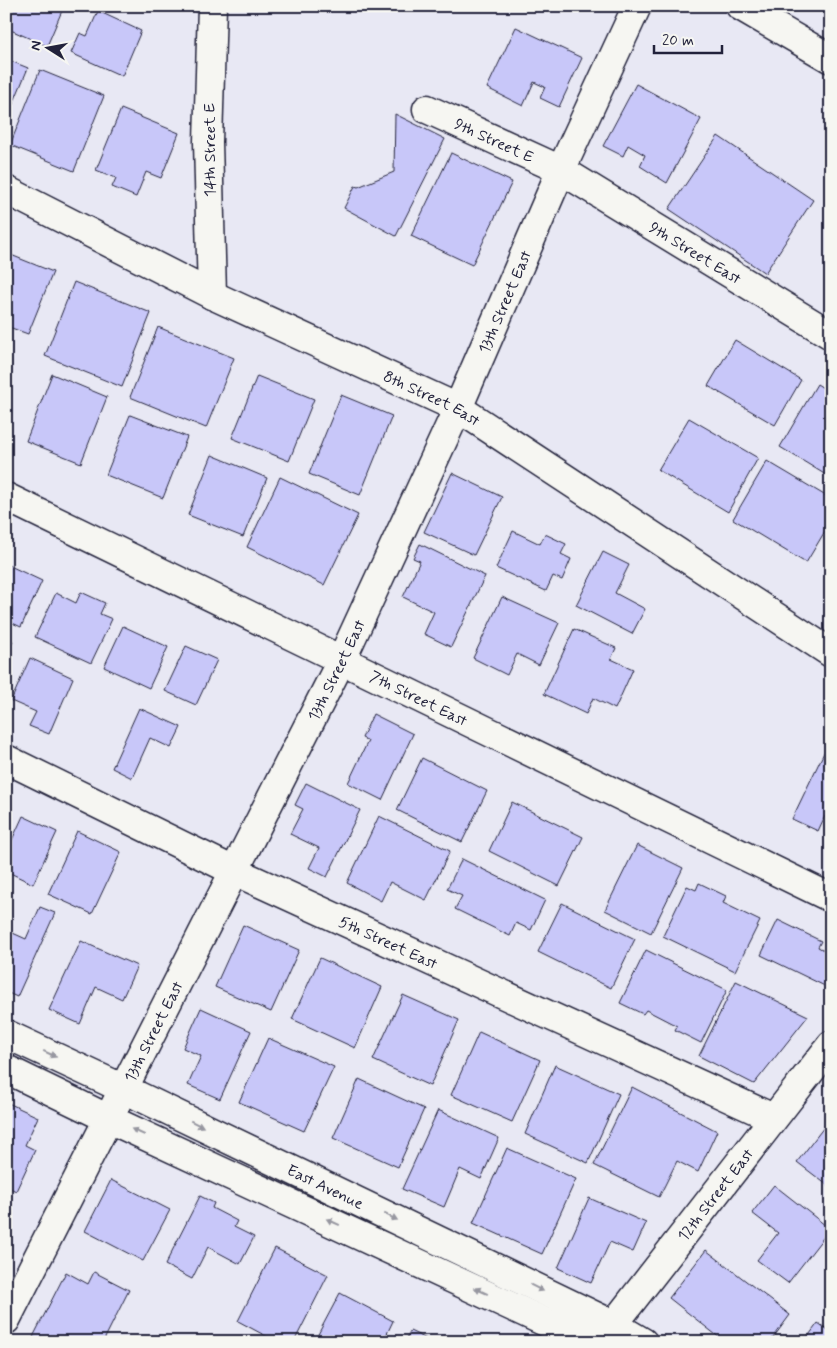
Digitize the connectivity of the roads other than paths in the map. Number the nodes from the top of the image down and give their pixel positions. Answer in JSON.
{"nodes":[{"id":1,"x":212,"y":6,"type":"edge"},
{"id":2,"x":637,"y":6,"type":"edge"},
{"id":3,"x":740,"y":6,"type":"edge"},
{"id":4,"x":831,"y":59,"type":"edge"},
{"id":5,"x":427,"y":109,"type":"dead end"},
{"id":6,"x":561,"y":170,"type":"junction"},
{"id":7,"x":6,"y":190,"type":"edge"},
{"id":8,"x":212,"y":295,"type":"junction"},
{"id":9,"x":831,"y":335,"type":"edge"},
{"id":10,"x":458,"y":408,"type":"junction"},
{"id":11,"x":6,"y":497,"type":"edge"},
{"id":12,"x":831,"y":653,"type":"edge"},
{"id":13,"x":341,"y":661,"type":"junction"},
{"id":14,"x":6,"y":759,"type":"edge"},
{"id":15,"x":234,"y":871,"type":"junction"},
{"id":16,"x":831,"y":898,"type":"edge"},
{"id":17,"x":6,"y":1034,"type":"edge"},
{"id":18,"x":831,"y":1045,"type":"edge"},
{"id":19,"x":6,"y":1069,"type":"edge"},
{"id":20,"x":124,"y":1089,"type":"junction"},
{"id":21,"x":773,"y":1118,"type":"junction"},
{"id":22,"x":109,"y":1119,"type":"junction"},
{"id":23,"x":6,"y":1320,"type":"edge"},
{"id":24,"x":607,"y":1333,"type":"edge"},
{"id":25,"x":588,"y":1342,"type":"edge"},
{"id":26,"x":643,"y":1342,"type":"edge"}],
"edges":[{"from":1,"to":8,"type":"street","name":"14th Street E"},
{"from":2,"to":6,"type":"street","name":"13th Street East"},
{"from":3,"to":4,"type":"street"},
{"from":5,"to":6,"type":"street","name":"9th Street E"},
{"from":6,"to":9,"type":"street","name":"9th Street East"},
{"from":6,"to":10,"type":"street","name":"13th Street East"},
{"from":7,"to":8,"type":"street","name":"8th Street East"},
{"from":8,"to":10,"type":"street","name":"8th Street East"},
{"from":10,"to":12,"type":"street","name":"8th Street East"},
{"from":10,"to":13,"type":"street","name":"13th Street East"},
{"from":11,"to":13,"type":"street","name":"7th Street East"},
{"from":13,"to":15,"type":"street","name":"13th Street East"},
{"from":13,"to":16,"type":"street","name":"7th Street East"},
{"from":14,"to":15,"type":"street","name":"5th Street East"},
{"from":15,"to":20,"type":"street","name":"13th Street East"},
{"from":15,"to":21,"type":"street","name":"5th Street East"},
{"from":17,"to":20,"type":"street","name":"East Avenue","one_way":true},
{"from":18,"to":21,"type":"street","name":"12th Street East"},
{"from":19,"to":22,"type":"street","name":"East Avenue"},
{"from":20,"to":22,"type":"street","name":"13th Street East"},
{"from":20,"to":24,"type":"street","name":"East Avenue","one_way":true},
{"from":21,"to":24,"type":"street","name":"12th Street East"},
{"from":22,"to":23,"type":"street","name":"13th Street East"},
{"from":25,"to":22,"type":"street","name":"East Avenue","one_way":true},
{"from":24,"to":26,"type":"street","name":"East Avenue"}]}
